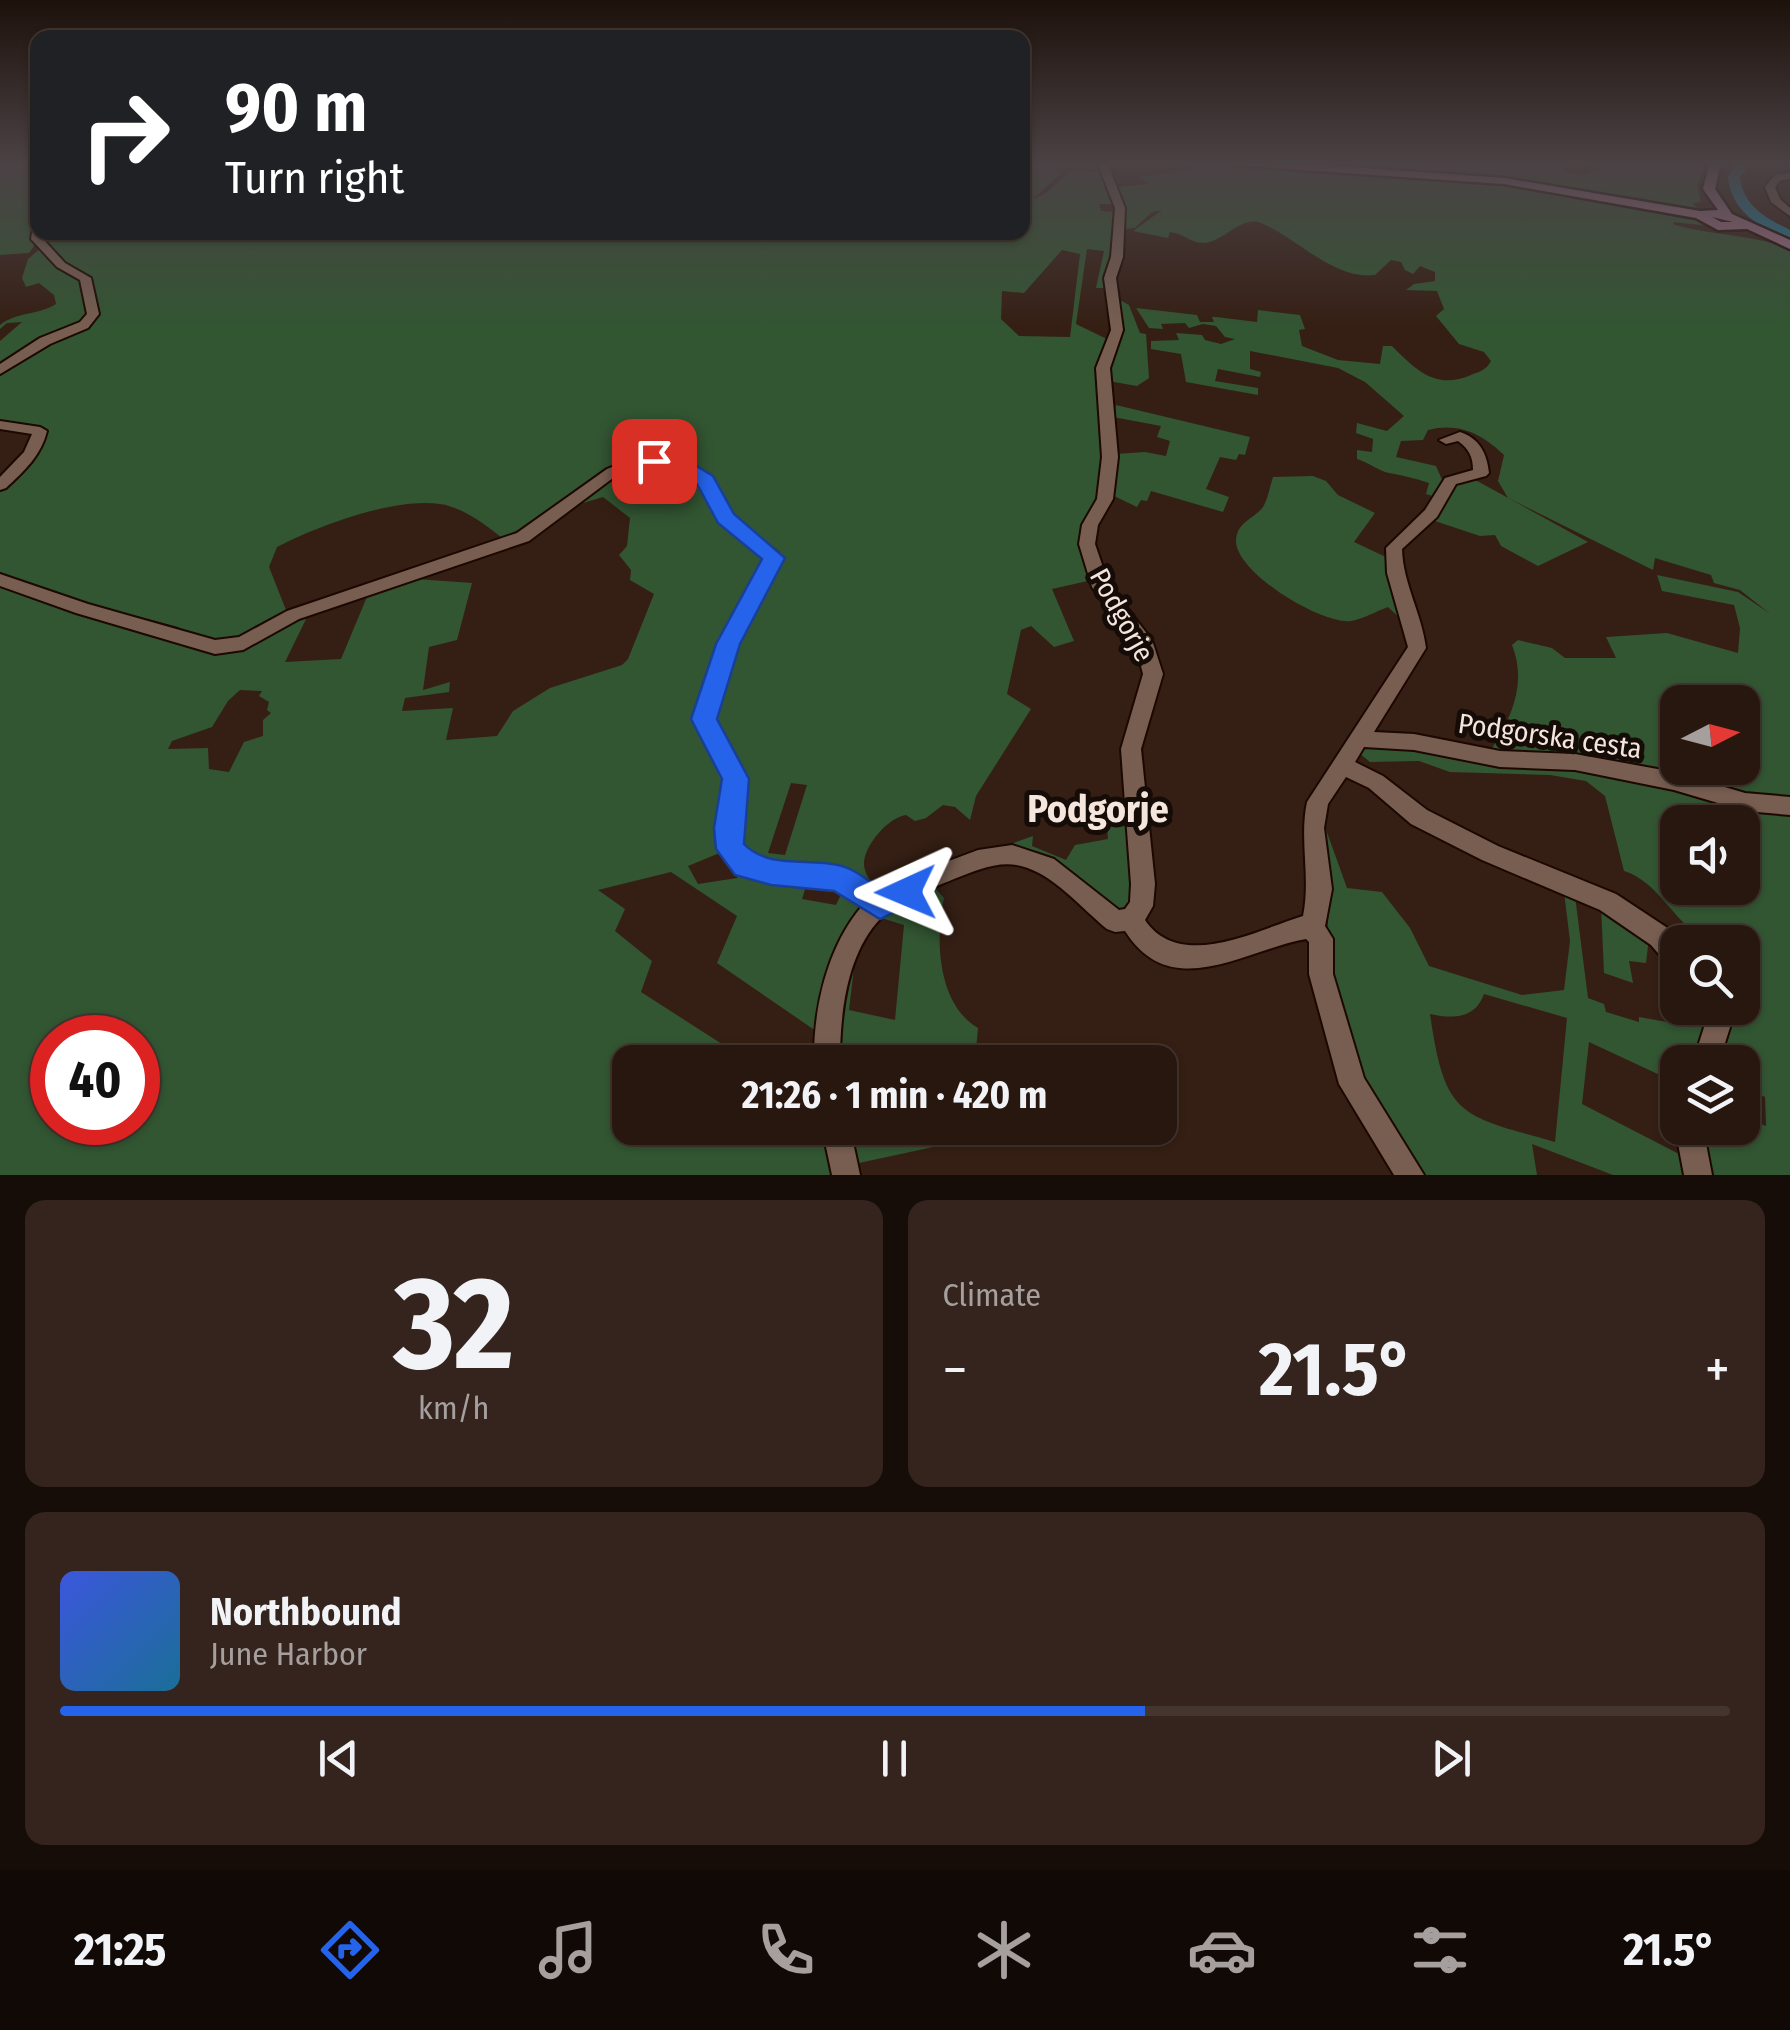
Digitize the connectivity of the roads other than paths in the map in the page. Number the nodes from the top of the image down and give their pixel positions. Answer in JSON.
{"nodes":[{"id":1,"x":1119,"y":217,"type":"edge"},
{"id":2,"x":1702,"y":217,"type":"edge"},
{"id":3,"x":1733,"y":217,"type":"edge"},
{"id":4,"x":1744,"y":226,"type":"junction"},
{"id":5,"x":36,"y":240,"type":"edge"},
{"id":6,"x":1790,"y":245,"type":"edge"},
{"id":7,"x":0,"y":370,"type":"edge"},
{"id":8,"x":0,"y":425,"type":"edge"},
{"id":9,"x":1446,"y":440,"type":"dead end"},
{"id":10,"x":0,"y":485,"type":"edge"},
{"id":11,"x":0,"y":580,"type":"edge"},
{"id":12,"x":1360,"y":739,"type":"junction"},
{"id":13,"x":1344,"y":766,"type":"junction"},
{"id":14,"x":1790,"y":806,"type":"edge"},
{"id":15,"x":880,"y":905,"type":"junction"},
{"id":16,"x":1131,"y":919,"type":"junction"},
{"id":17,"x":1313,"y":929,"type":"junction"},
{"id":18,"x":1660,"y":937,"type":"edge"},
{"id":19,"x":825,"y":1045,"type":"edge"},
{"id":20,"x":840,"y":1145,"type":"edge"},
{"id":21,"x":1692,"y":1145,"type":"edge"},
{"id":22,"x":846,"y":1175,"type":"edge"},
{"id":23,"x":1410,"y":1175,"type":"edge"},
{"id":24,"x":1698,"y":1175,"type":"edge"}],
"edges":[{"from":1,"to":16,"type":"street","name":"Podgorje"},
{"from":2,"to":4,"type":"main road"},
{"from":3,"to":4,"type":"main road"},
{"from":4,"to":6,"type":"main road"},
{"from":5,"to":7,"type":"street"},
{"from":8,"to":10,"type":"street"},
{"from":9,"to":12,"type":"street"},
{"from":11,"to":15,"type":"street"},
{"from":12,"to":13,"type":"street"},
{"from":12,"to":14,"type":"street","name":"Podgorska cesta"},
{"from":13,"to":17,"type":"street"},
{"from":13,"to":18,"type":"street"},
{"from":15,"to":16,"type":"street"},
{"from":15,"to":19,"type":"street"},
{"from":16,"to":17,"type":"street"},
{"from":17,"to":23,"type":"street"},
{"from":20,"to":22,"type":"street"},
{"from":21,"to":24,"type":"street"}]}
